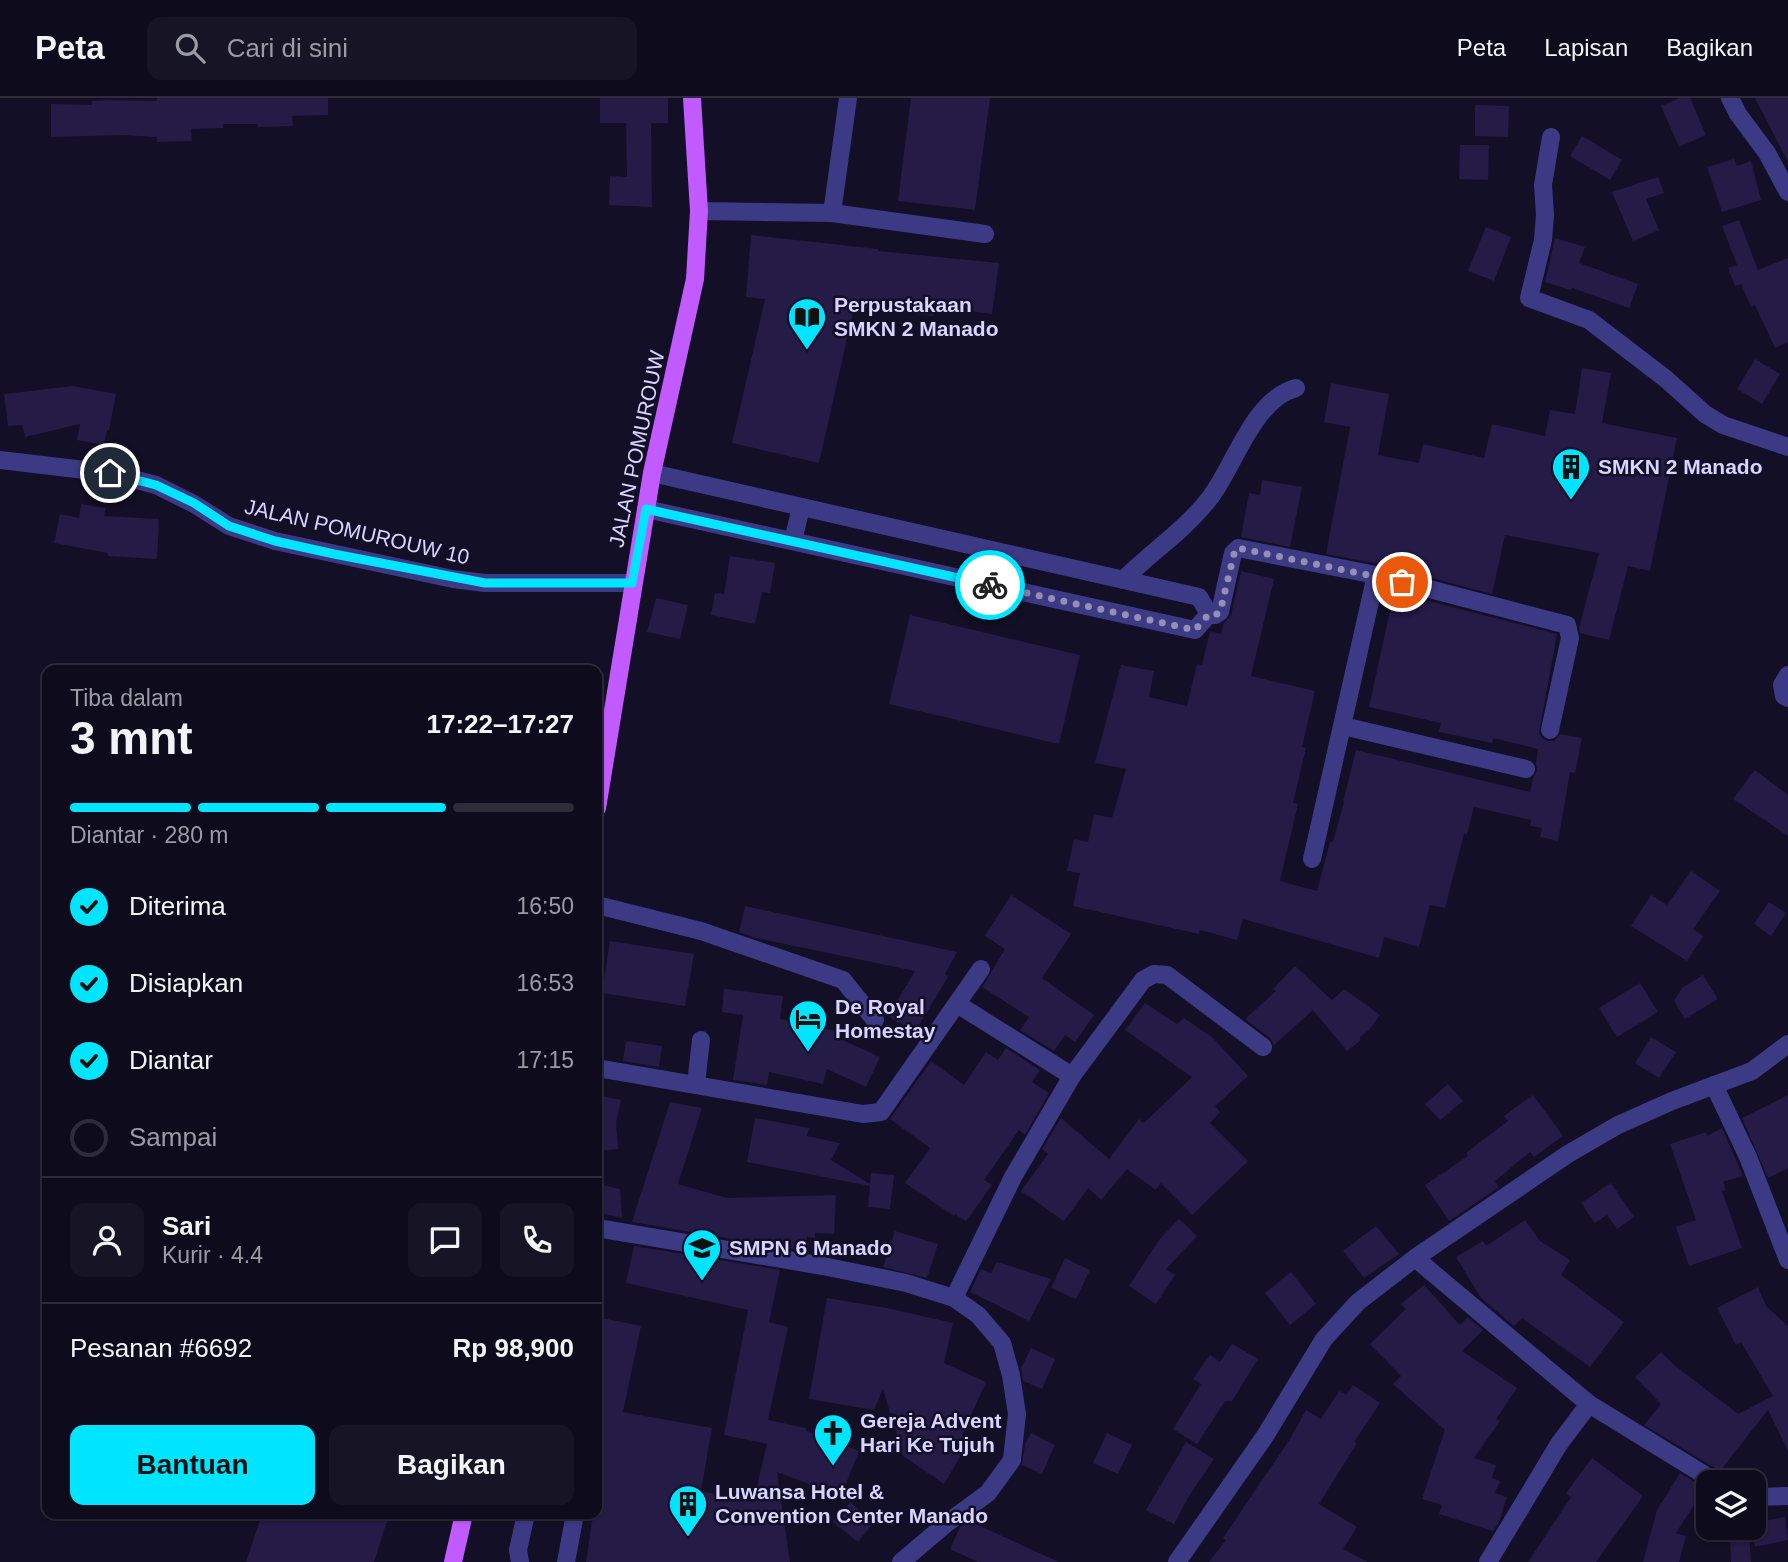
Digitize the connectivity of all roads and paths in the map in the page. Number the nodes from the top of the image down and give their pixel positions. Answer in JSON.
{"nodes":[{"id":1,"x":692,"y":98,"type":"edge"},
{"id":2,"x":848,"y":98,"type":"edge"},
{"id":3,"x":1730,"y":98,"type":"edge"},
{"id":4,"x":1551,"y":137,"type":"dead end"},
{"id":5,"x":1788,"y":192,"type":"edge"},
{"id":6,"x":699,"y":211,"type":"junction"},
{"id":7,"x":832,"y":213,"type":"junction"},
{"id":8,"x":985,"y":234,"type":"dead end"},
{"id":9,"x":1296,"y":388,"type":"dead end"},
{"id":10,"x":1788,"y":447,"type":"edge"},
{"id":11,"x":0,"y":460,"type":"edge"},
{"id":12,"x":652,"y":473,"type":"junction"},
{"id":13,"x":802,"y":507,"type":"junction"},
{"id":14,"x":646,"y":509,"type":"junction"},
{"id":15,"x":793,"y":541,"type":"junction"},
{"id":16,"x":1376,"y":575,"type":"junction"},
{"id":17,"x":1123,"y":580,"type":"junction"},
{"id":18,"x":632,"y":583,"type":"junction"},
{"id":19,"x":1209,"y":614,"type":"junction"},
{"id":20,"x":1788,"y":675,"type":"edge"},
{"id":21,"x":1788,"y":698,"type":"edge"},
{"id":22,"x":1343,"y":726,"type":"junction"},
{"id":23,"x":1550,"y":730,"type":"dead end"},
{"id":24,"x":1526,"y":769,"type":"dead end"},
{"id":25,"x":602,"y":776,"type":"edge"},
{"id":26,"x":1312,"y":859,"type":"dead end"},
{"id":27,"x":602,"y":906,"type":"edge"},
{"id":28,"x":981,"y":969,"type":"dead end"},
{"id":29,"x":957,"y":1004,"type":"junction"},
{"id":30,"x":875,"y":1020,"type":"dead end"},
{"id":31,"x":701,"y":1040,"type":"dead end"},
{"id":32,"x":1788,"y":1044,"type":"edge"},
{"id":33,"x":1263,"y":1047,"type":"dead end"},
{"id":34,"x":602,"y":1069,"type":"edge"},
{"id":35,"x":1072,"y":1076,"type":"junction"},
{"id":36,"x":696,"y":1084,"type":"junction"},
{"id":37,"x":1714,"y":1085,"type":"junction"},
{"id":38,"x":602,"y":1229,"type":"edge"},
{"id":39,"x":1415,"y":1258,"type":"junction"},
{"id":40,"x":1788,"y":1260,"type":"edge"},
{"id":41,"x":954,"y":1298,"type":"junction"},
{"id":42,"x":1580,"y":1398,"type":"junction"},
{"id":43,"x":1697,"y":1470,"type":"edge"},
{"id":44,"x":1788,"y":1496,"type":"edge"},
{"id":45,"x":1766,"y":1497,"type":"edge"},
{"id":46,"x":463,"y":1519,"type":"edge"},
{"id":47,"x":525,"y":1519,"type":"edge"},
{"id":48,"x":574,"y":1519,"type":"edge"},
{"id":49,"x":453,"y":1562,"type":"edge"},
{"id":50,"x":520,"y":1562,"type":"edge"},
{"id":51,"x":566,"y":1562,"type":"edge"},
{"id":52,"x":901,"y":1562,"type":"edge"},
{"id":53,"x":1177,"y":1562,"type":"edge"},
{"id":54,"x":1488,"y":1562,"type":"edge"}],
"edges":[{"from":1,"to":6,"type":"main road","name":"JALAN POMUROUW"},
{"from":2,"to":7,"type":"street"},
{"from":3,"to":5,"type":"street"},
{"from":4,"to":10,"type":"street"},
{"from":6,"to":7,"type":"street"},
{"from":6,"to":12,"type":"main road","name":"JALAN POMUROUW"},
{"from":7,"to":8,"type":"street"},
{"from":9,"to":17,"type":"street"},
{"from":11,"to":18,"type":"street","name":"JALAN POMUROUW 10"},
{"from":12,"to":13,"type":"street"},
{"from":12,"to":14,"type":"main road","name":"JALAN POMUROUW"},
{"from":13,"to":15,"type":"street"},
{"from":13,"to":17,"type":"street"},
{"from":14,"to":15,"type":"street"},
{"from":14,"to":18,"type":"main road","name":"JALAN POMUROUW"},
{"from":15,"to":19,"type":"street"},
{"from":16,"to":19,"type":"street"},
{"from":16,"to":22,"type":"street"},
{"from":16,"to":23,"type":"street"},
{"from":17,"to":19,"type":"street"},
{"from":18,"to":25,"type":"main road","name":"JALAN POMUROUW"},
{"from":20,"to":21,"type":"street"},
{"from":22,"to":24,"type":"street"},
{"from":22,"to":26,"type":"street"},
{"from":27,"to":30,"type":"street"},
{"from":28,"to":29,"type":"street"},
{"from":29,"to":35,"type":"street"},
{"from":29,"to":36,"type":"street"},
{"from":31,"to":36,"type":"street"},
{"from":32,"to":37,"type":"street"},
{"from":33,"to":35,"type":"street"},
{"from":34,"to":36,"type":"street"},
{"from":35,"to":41,"type":"street"},
{"from":37,"to":39,"type":"street"},
{"from":37,"to":40,"type":"street"},
{"from":38,"to":41,"type":"street"},
{"from":39,"to":42,"type":"street"},
{"from":39,"to":53,"type":"street"},
{"from":41,"to":52,"type":"street"},
{"from":42,"to":43,"type":"street"},
{"from":42,"to":54,"type":"street"},
{"from":44,"to":45,"type":"street"},
{"from":46,"to":49,"type":"main road"},
{"from":47,"to":50,"type":"street"},
{"from":48,"to":51,"type":"street"}]}
